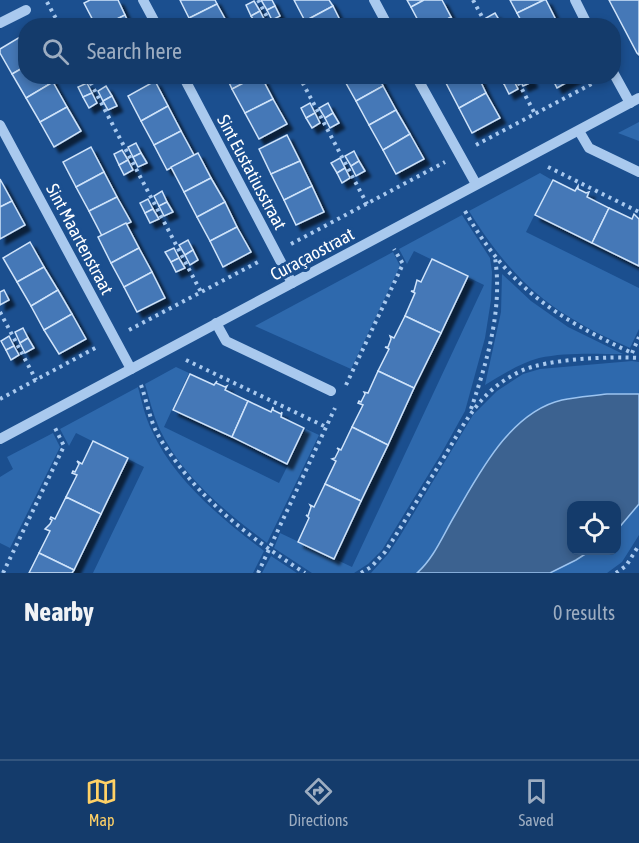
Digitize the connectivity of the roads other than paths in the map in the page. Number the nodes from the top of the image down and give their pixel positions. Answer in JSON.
{"nodes":[{"id":1,"x":143,"y":0,"type":"edge"},
{"id":2,"x":374,"y":0,"type":"edge"},
{"id":3,"x":575,"y":0,"type":"edge"},
{"id":4,"x":26,"y":10,"type":"dead end"},
{"id":5,"x":153,"y":18,"type":"edge"},
{"id":6,"x":384,"y":18,"type":"edge"},
{"id":7,"x":584,"y":18,"type":"edge"},
{"id":8,"x":0,"y":23,"type":"edge"},
{"id":9,"x":621,"y":83,"type":"edge"},
{"id":10,"x":187,"y":84,"type":"edge"},
{"id":11,"x":420,"y":84,"type":"edge"},
{"id":12,"x":634,"y":101,"type":"edge"},
{"id":13,"x":0,"y":125,"type":"edge"},
{"id":14,"x":579,"y":131,"type":"junction"},
{"id":15,"x":639,"y":172,"type":"edge"},
{"id":16,"x":476,"y":184,"type":"junction"},
{"id":17,"x":292,"y":283,"type":"junction"},
{"id":18,"x":216,"y":323,"type":"junction"},
{"id":19,"x":131,"y":369,"type":"junction"},
{"id":20,"x":331,"y":391,"type":"dead end"},
{"id":21,"x":0,"y":439,"type":"edge"}],
"edges":[{"from":1,"to":5,"type":"street"},
{"from":2,"to":6,"type":"street"},
{"from":3,"to":7,"type":"street"},
{"from":4,"to":8,"type":"street"},
{"from":9,"to":12,"type":"street"},
{"from":10,"to":17,"type":"street","name":"Sint Eustatiusstraat"},
{"from":11,"to":16,"type":"street"},
{"from":12,"to":14,"type":"street","name":"Curaçaostraat"},
{"from":13,"to":19,"type":"street","name":"Sint Maartenstraat"},
{"from":14,"to":15,"type":"street"},
{"from":14,"to":16,"type":"street","name":"Curaçaostraat"},
{"from":16,"to":17,"type":"street","name":"Curaçaostraat"},
{"from":17,"to":18,"type":"street","name":"Curaçaostraat"},
{"from":18,"to":19,"type":"street","name":"Curaçaostraat"},
{"from":18,"to":20,"type":"street"},
{"from":19,"to":21,"type":"street","name":"Curaçaostraat"}]}
